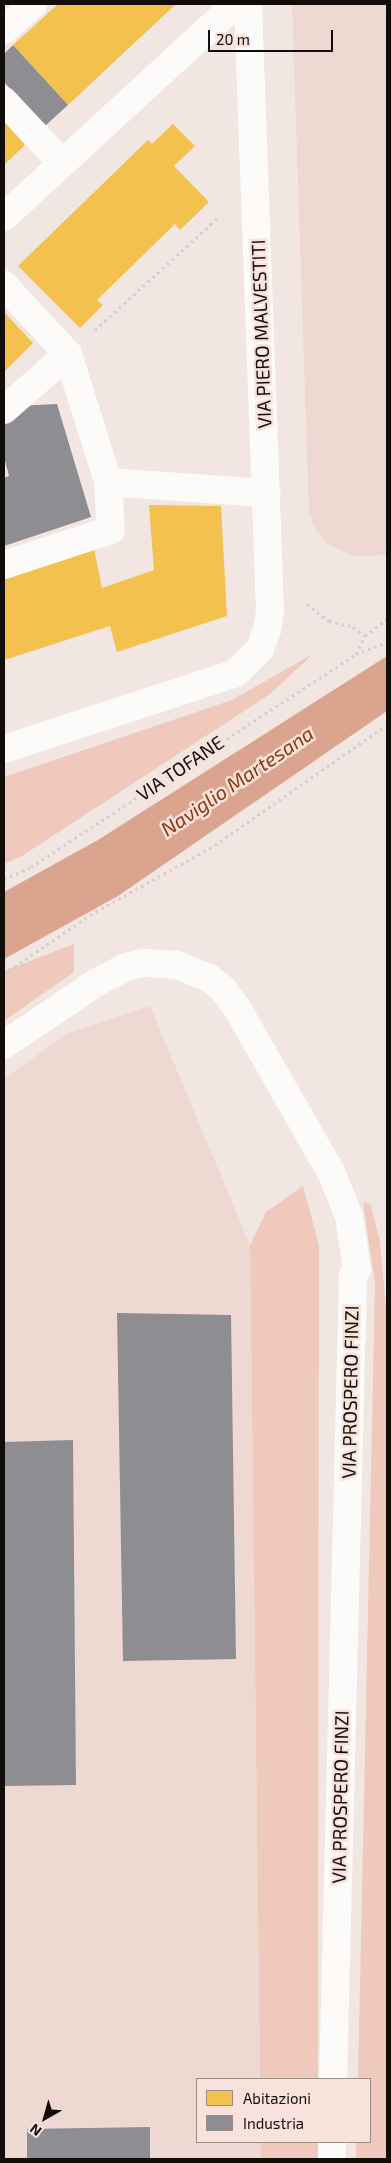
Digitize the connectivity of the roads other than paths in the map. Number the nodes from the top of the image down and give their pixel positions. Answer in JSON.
{"nodes":[{"id":1,"x":33,"y":4,"type":"edge"},
{"id":2,"x":236,"y":4,"type":"edge"},
{"id":3,"x":248,"y":4,"type":"edge"},
{"id":4,"x":4,"y":30,"type":"edge"},
{"id":5,"x":4,"y":101,"type":"edge"},
{"id":6,"x":62,"y":163,"type":"junction"},
{"id":7,"x":4,"y":217,"type":"edge"},
{"id":8,"x":4,"y":285,"type":"edge"},
{"id":9,"x":68,"y":354,"type":"junction"},
{"id":10,"x":4,"y":410,"type":"edge"},
{"id":11,"x":108,"y":482,"type":"junction"},
{"id":12,"x":267,"y":493,"type":"junction"},
{"id":13,"x":4,"y":565,"type":"edge"},
{"id":14,"x":4,"y":749,"type":"edge"},
{"id":15,"x":4,"y":1045,"type":"edge"},
{"id":16,"x":333,"y":2078,"type":"edge"},
{"id":17,"x":332,"y":2143,"type":"edge"},
{"id":18,"x":332,"y":2159,"type":"edge"}],
"edges":[{"from":1,"to":4,"type":"street"},
{"from":2,"to":6,"type":"street"},
{"from":3,"to":12,"type":"street","name":"VIA PIERO MALVESTITI"},
{"from":5,"to":6,"type":"street"},
{"from":6,"to":7,"type":"street"},
{"from":8,"to":9,"type":"street"},
{"from":9,"to":10,"type":"street"},
{"from":9,"to":11,"type":"street"},
{"from":11,"to":12,"type":"street"},
{"from":11,"to":13,"type":"street"},
{"from":12,"to":14,"type":"street","name":"VIA PIERO MALVESTITI"},
{"from":15,"to":16,"type":"street","name":"VIA PROSPERO FINZI"},
{"from":17,"to":18,"type":"street"}]}
